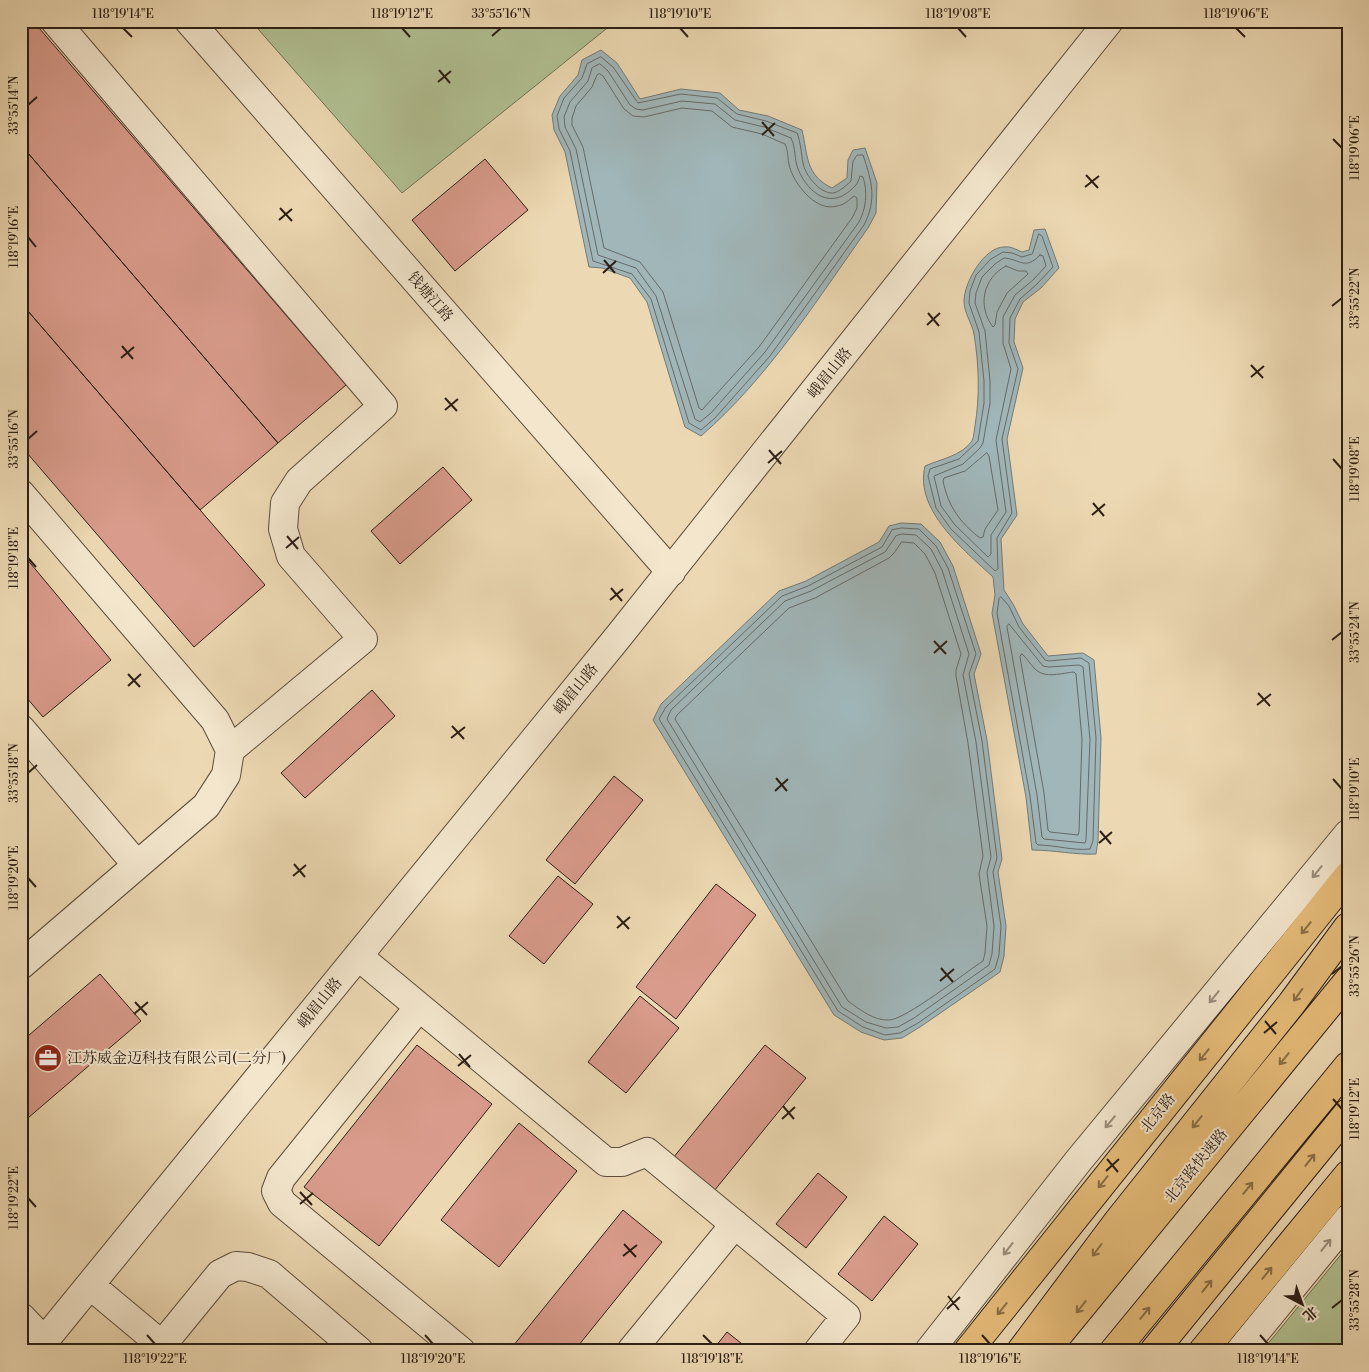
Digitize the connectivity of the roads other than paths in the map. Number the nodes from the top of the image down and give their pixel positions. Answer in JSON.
{"nodes":[{"id":1,"x":55,"y":21,"type":"edge"},
{"id":2,"x":190,"y":21,"type":"edge"},
{"id":3,"x":1110,"y":21,"type":"edge"},
{"id":4,"x":21,"y":494,"type":"edge"},
{"id":5,"x":671,"y":572,"type":"junction"},
{"id":6,"x":21,"y":729,"type":"edge"},
{"id":7,"x":230,"y":750,"type":"junction"},
{"id":8,"x":1348,"y":834,"type":"edge"},
{"id":9,"x":137,"y":865,"type":"junction"},
{"id":10,"x":1348,"y":876,"type":"edge"},
{"id":11,"x":1348,"y":927,"type":"edge"},
{"id":12,"x":358,"y":956,"type":"junction"},
{"id":13,"x":21,"y":965,"type":"edge"},
{"id":14,"x":1348,"y":981,"type":"edge"},
{"id":15,"x":419,"y":1007,"type":"junction"},
{"id":16,"x":1348,"y":1066,"type":"edge"},
{"id":17,"x":1348,"y":1113,"type":"edge"},
{"id":18,"x":1348,"y":1175,"type":"edge"},
{"id":19,"x":1348,"y":1219,"type":"edge"},
{"id":20,"x":735,"y":1224,"type":"junction"},
{"id":21,"x":90,"y":1285,"type":"junction"},
{"id":22,"x":21,"y":1317,"type":"edge"},
{"id":23,"x":40,"y":1346,"type":"edge"},
{"id":24,"x":163,"y":1349,"type":"edge"},
{"id":25,"x":356,"y":1350,"type":"edge"},
{"id":26,"x":461,"y":1351,"type":"edge"},
{"id":27,"x":631,"y":1351,"type":"edge"},
{"id":28,"x":818,"y":1351,"type":"edge"},
{"id":29,"x":929,"y":1351,"type":"edge"},
{"id":30,"x":968,"y":1351,"type":"edge"},
{"id":31,"x":1021,"y":1351,"type":"edge"},
{"id":32,"x":1045,"y":1351,"type":"edge"},
{"id":33,"x":1114,"y":1351,"type":"edge"},
{"id":34,"x":1154,"y":1351,"type":"edge"},
{"id":35,"x":1203,"y":1351,"type":"edge"},
{"id":36,"x":1240,"y":1351,"type":"edge"}],
"edges":[{"from":1,"to":7,"type":"street"},
{"from":2,"to":5,"type":"street","name":"钱塘江路"},
{"from":3,"to":5,"type":"street","name":"峨眉山路"},
{"from":4,"to":7,"type":"street"},
{"from":5,"to":12,"type":"street","name":"峨眉山路"},
{"from":6,"to":9,"type":"street"},
{"from":7,"to":9,"type":"street"},
{"from":8,"to":29,"type":"street","one_way":true},
{"from":9,"to":13,"type":"street"},
{"from":10,"to":30,"type":"main road","name":"北京路","one_way":true},
{"from":11,"to":31,"type":"main road","one_way":true},
{"from":12,"to":15,"type":"street"},
{"from":12,"to":21,"type":"street","name":"峨眉山路"},
{"from":14,"to":32,"type":"main road","name":"北京路快速路","one_way":true},
{"from":15,"to":20,"type":"street"},
{"from":15,"to":26,"type":"street"},
{"from":33,"to":16,"type":"main road","one_way":true},
{"from":34,"to":17,"type":"main road","one_way":true},
{"from":35,"to":18,"type":"main road","one_way":true},
{"from":36,"to":19,"type":"street","one_way":true},
{"from":20,"to":27,"type":"street"},
{"from":20,"to":28,"type":"street"},
{"from":21,"to":23,"type":"street","name":"峨眉山路"},
{"from":21,"to":24,"type":"street"},
{"from":22,"to":23,"type":"street"},
{"from":24,"to":25,"type":"street"}]}
